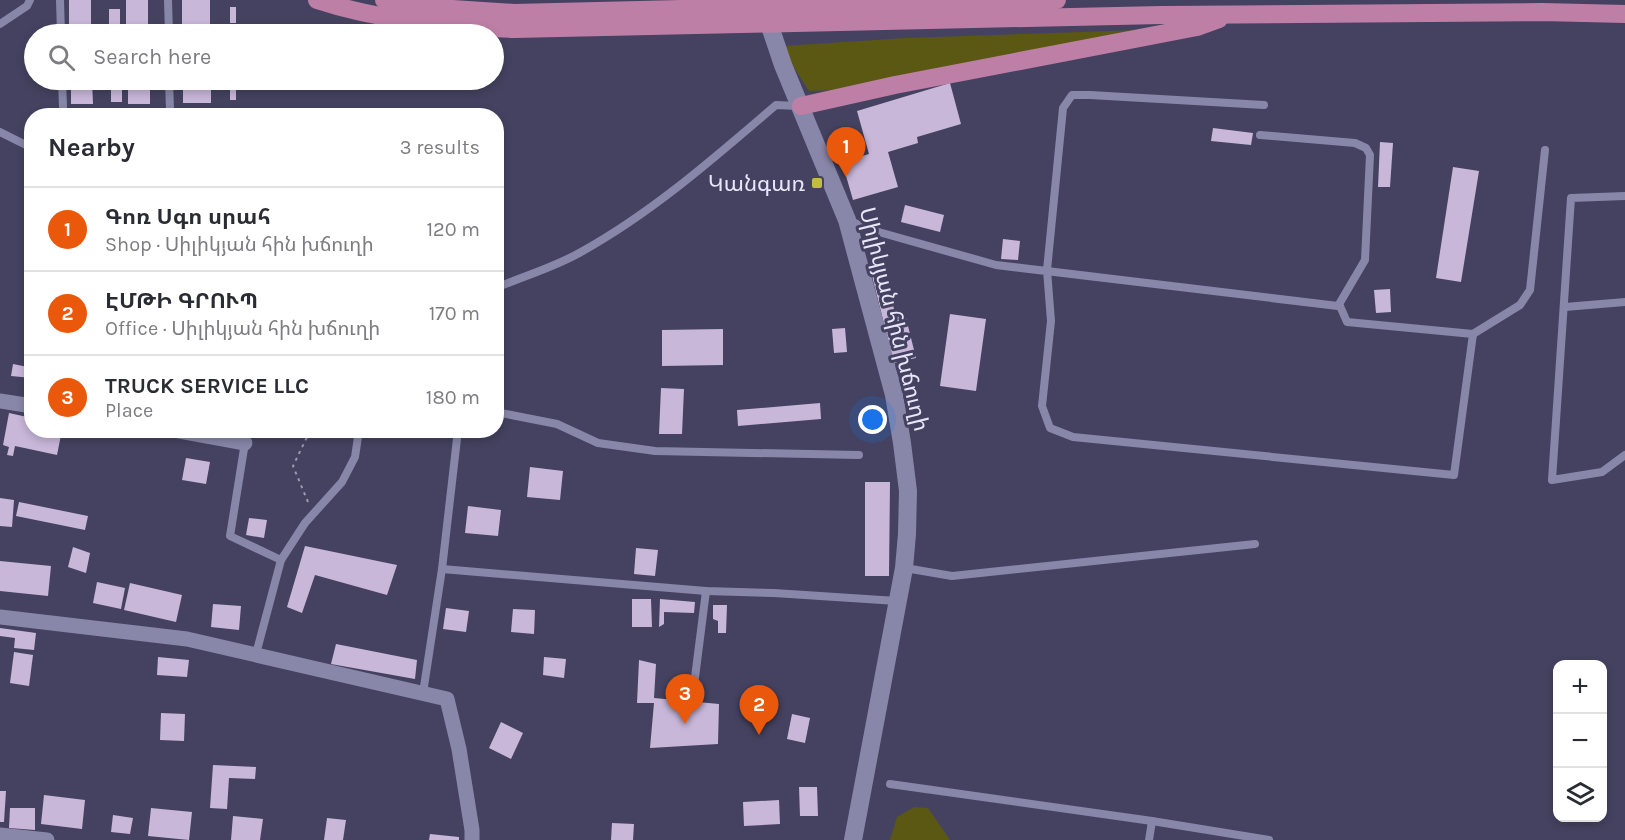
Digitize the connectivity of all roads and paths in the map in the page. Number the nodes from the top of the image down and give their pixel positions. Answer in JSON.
{"nodes":[{"id":1,"x":30,"y":0,"type":"edge"},
{"id":2,"x":60,"y":0,"type":"edge"},
{"id":3,"x":168,"y":0,"type":"edge"},
{"id":4,"x":317,"y":0,"type":"edge"},
{"id":5,"x":384,"y":0,"type":"edge"},
{"id":6,"x":762,"y":0,"type":"edge"},
{"id":7,"x":1057,"y":0,"type":"edge"},
{"id":8,"x":830,"y":14,"type":"junction"},
{"id":9,"x":1233,"y":14,"type":"junction"},
{"id":10,"x":1625,"y":14,"type":"edge"},
{"id":11,"x":655,"y":18,"type":"junction"},
{"id":12,"x":0,"y":24,"type":"edge"},
{"id":13,"x":61,"y":24,"type":"edge"},
{"id":14,"x":169,"y":24,"type":"edge"},
{"id":15,"x":434,"y":24,"type":"edge"},
{"id":16,"x":504,"y":28,"type":"edge"},
{"id":17,"x":62,"y":90,"type":"edge"},
{"id":18,"x":169,"y":90,"type":"edge"},
{"id":19,"x":1264,"y":105,"type":"dead end"},
{"id":20,"x":801,"y":106,"type":"junction"},
{"id":21,"x":63,"y":107,"type":"dead end"},
{"id":22,"x":170,"y":108,"type":"edge"},
{"id":23,"x":0,"y":132,"type":"edge"},
{"id":24,"x":1260,"y":135,"type":"dead end"},
{"id":25,"x":24,"y":144,"type":"edge"},
{"id":26,"x":1545,"y":150,"type":"dead end"},
{"id":27,"x":1625,"y":196,"type":"edge"},
{"id":28,"x":847,"y":220,"type":"junction"},
{"id":29,"x":1047,"y":270,"type":"junction"},
{"id":30,"x":504,"y":285,"type":"edge"},
{"id":31,"x":1625,"y":302,"type":"edge"},
{"id":32,"x":1338,"y":306,"type":"junction"},
{"id":33,"x":1565,"y":307,"type":"junction"},
{"id":34,"x":1473,"y":334,"type":"junction"},
{"id":35,"x":0,"y":401,"type":"edge"},
{"id":36,"x":24,"y":405,"type":"edge"},
{"id":37,"x":504,"y":414,"type":"edge"},
{"id":38,"x":246,"y":438,"type":"edge"},
{"id":39,"x":308,"y":438,"type":"edge"},
{"id":40,"x":358,"y":438,"type":"edge"},
{"id":41,"x":457,"y":438,"type":"edge"},
{"id":42,"x":859,"y":455,"type":"dead end"},
{"id":43,"x":1625,"y":455,"type":"edge"},
{"id":44,"x":316,"y":511,"type":"junction"},
{"id":45,"x":1255,"y":544,"type":"dead end"},
{"id":46,"x":281,"y":560,"type":"junction"},
{"id":47,"x":904,"y":568,"type":"junction"},
{"id":48,"x":442,"y":569,"type":"junction"},
{"id":49,"x":706,"y":591,"type":"junction"},
{"id":50,"x":898,"y":601,"type":"junction"},
{"id":51,"x":0,"y":617,"type":"edge"},
{"id":52,"x":256,"y":654,"type":"junction"},
{"id":53,"x":423,"y":693,"type":"junction"},
{"id":54,"x":693,"y":693,"type":"dead end"},
{"id":55,"x":890,"y":784,"type":"dead end"},
{"id":56,"x":1152,"y":820,"type":"junction"},
{"id":57,"x":0,"y":835,"type":"edge"},
{"id":58,"x":47,"y":840,"type":"edge"},
{"id":59,"x":472,"y":840,"type":"edge"},
{"id":60,"x":853,"y":840,"type":"edge"},
{"id":61,"x":1149,"y":840,"type":"edge"},
{"id":62,"x":1269,"y":840,"type":"edge"}],
"edges":[{"from":1,"to":12,"type":"lane"},
{"from":2,"to":13,"type":"lane"},
{"from":3,"to":14,"type":"lane"},
{"from":4,"to":15,"type":"highway"},
{"from":5,"to":11,"type":"highway"},
{"from":6,"to":20,"type":"street","name":"Սիլիկյան հին խճուղի"},
{"from":7,"to":8,"type":"highway"},
{"from":8,"to":9,"type":"highway"},
{"from":8,"to":11,"type":"highway"},
{"from":9,"to":10,"type":"highway"},
{"from":9,"to":20,"type":"highway"},
{"from":11,"to":16,"type":"highway"},
{"from":17,"to":21,"type":"lane"},
{"from":18,"to":22,"type":"lane"},
{"from":19,"to":29,"type":"lane"},
{"from":20,"to":28,"type":"street","name":"Սիլիկյան հին խճուղի"},
{"from":20,"to":30,"type":"lane"},
{"from":23,"to":25,"type":"lane"},
{"from":24,"to":32,"type":"lane"},
{"from":26,"to":34,"type":"lane"},
{"from":27,"to":33,"type":"lane"},
{"from":28,"to":29,"type":"lane"},
{"from":28,"to":47,"type":"street","name":"Սիլիկյան հին խճուղի"},
{"from":29,"to":32,"type":"lane"},
{"from":29,"to":34,"type":"lane"},
{"from":31,"to":33,"type":"lane"},
{"from":32,"to":34,"type":"lane"},
{"from":33,"to":43,"type":"lane"},
{"from":35,"to":36,"type":"street"},
{"from":37,"to":42,"type":"lane"},
{"from":38,"to":46,"type":"lane"},
{"from":39,"to":44,"type":"path"},
{"from":40,"to":44,"type":"lane"},
{"from":41,"to":48,"type":"lane"},
{"from":44,"to":46,"type":"lane"},
{"from":45,"to":47,"type":"lane"},
{"from":46,"to":52,"type":"lane"},
{"from":47,"to":50,"type":"street","name":"Սիլիկյան հին խճուղի"},
{"from":48,"to":49,"type":"lane"},
{"from":48,"to":53,"type":"lane"},
{"from":49,"to":50,"type":"lane"},
{"from":49,"to":54,"type":"lane"},
{"from":50,"to":60,"type":"street","name":"Սիլիկյան հին խճուղի"},
{"from":51,"to":52,"type":"street"},
{"from":52,"to":53,"type":"street"},
{"from":53,"to":59,"type":"street"},
{"from":55,"to":56,"type":"lane"},
{"from":56,"to":61,"type":"lane"},
{"from":56,"to":62,"type":"lane"},
{"from":57,"to":58,"type":"street"}]}
